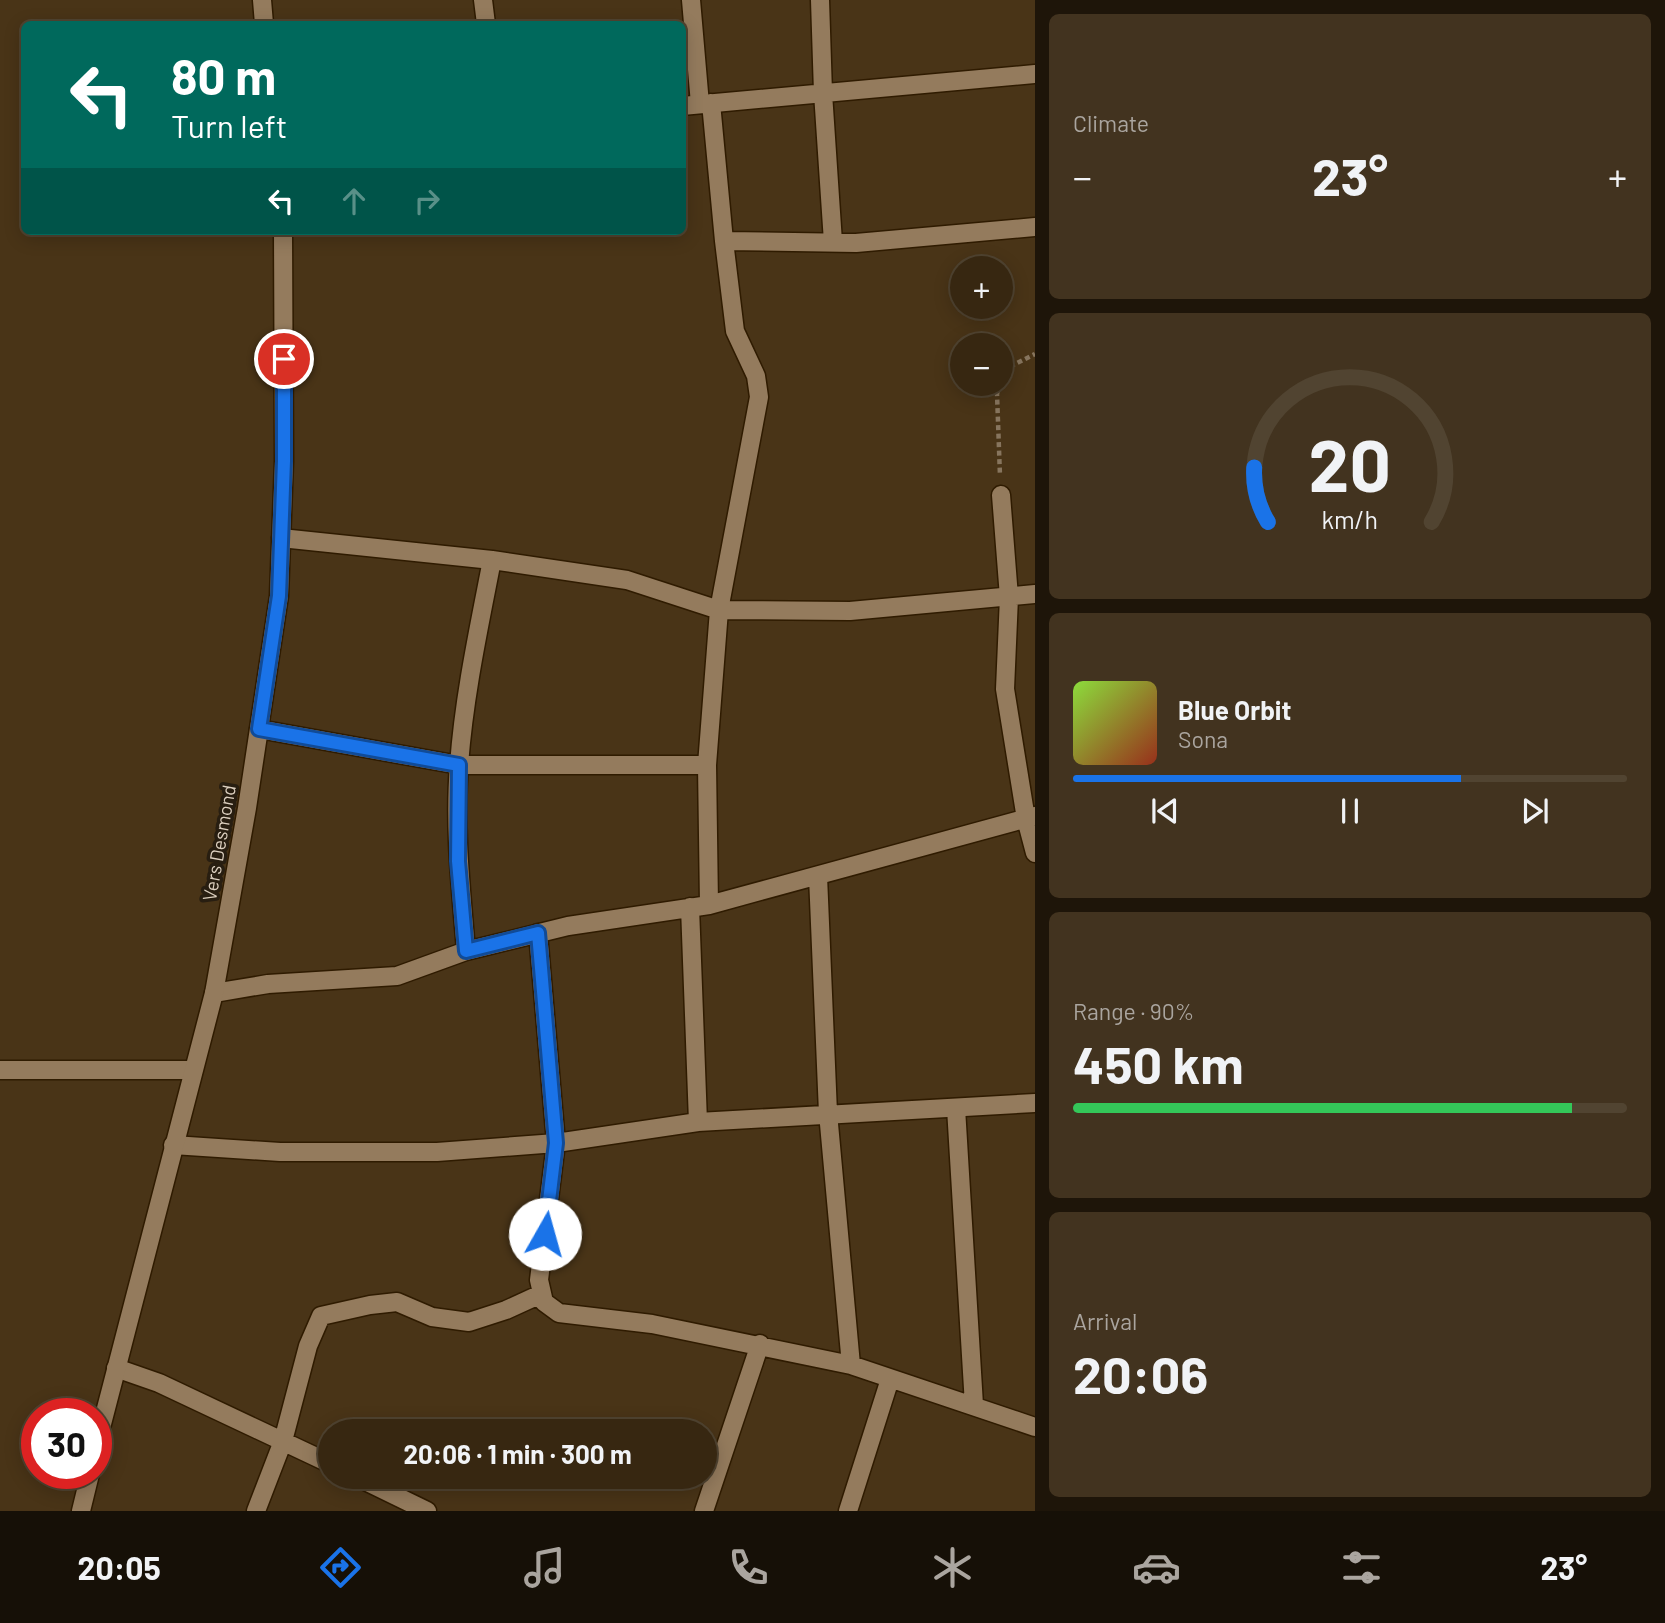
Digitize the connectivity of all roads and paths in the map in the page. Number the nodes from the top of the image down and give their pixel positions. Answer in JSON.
{"nodes":[{"id":1,"x":262,"y":0,"type":"edge"},
{"id":2,"x":483,"y":0,"type":"edge"},
{"id":3,"x":691,"y":0,"type":"edge"},
{"id":4,"x":820,"y":0,"type":"edge"},
{"id":5,"x":264,"y":21,"type":"edge"},
{"id":6,"x":486,"y":21,"type":"edge"},
{"id":7,"x":1035,"y":74,"type":"edge"},
{"id":8,"x":823,"y":93,"type":"junction"},
{"id":9,"x":698,"y":104,"type":"edge"},
{"id":10,"x":1035,"y":228,"type":"edge"},
{"id":11,"x":283,"y":235,"type":"edge"},
{"id":12,"x":724,"y":241,"type":"junction"},
{"id":13,"x":833,"y":242,"type":"junction"},
{"id":14,"x":1035,"y":354,"type":"edge"},
{"id":15,"x":1013,"y":365,"type":"edge"},
{"id":16,"x":997,"y":396,"type":"edge"},
{"id":17,"x":1001,"y":495,"type":"joint"},
{"id":18,"x":281,"y":538,"type":"junction"},
{"id":19,"x":492,"y":560,"type":"junction"},
{"id":20,"x":1035,"y":594,"type":"edge"},
{"id":21,"x":1009,"y":597,"type":"junction"},
{"id":22,"x":719,"y":610,"type":"junction"},
{"id":23,"x":259,"y":729,"type":"junction"},
{"id":24,"x":459,"y":765,"type":"junction"},
{"id":25,"x":707,"y":765,"type":"junction"},
{"id":26,"x":1030,"y":817,"type":"edge"},
{"id":27,"x":1035,"y":853,"type":"edge"},
{"id":28,"x":818,"y":876,"type":"junction"},
{"id":29,"x":709,"y":905,"type":"junction"},
{"id":30,"x":690,"y":907,"type":"junction"},
{"id":31,"x":538,"y":933,"type":"junction"},
{"id":32,"x":466,"y":951,"type":"junction"},
{"id":33,"x":214,"y":993,"type":"junction"},
{"id":34,"x":0,"y":1069,"type":"edge"},
{"id":35,"x":193,"y":1070,"type":"junction"},
{"id":36,"x":1035,"y":1103,"type":"edge"},
{"id":37,"x":956,"y":1108,"type":"junction"},
{"id":38,"x":828,"y":1113,"type":"junction"},
{"id":39,"x":698,"y":1122,"type":"junction"},
{"id":40,"x":556,"y":1143,"type":"junction"},
{"id":41,"x":173,"y":1145,"type":"junction"},
{"id":42,"x":541,"y":1294,"type":"junction"},
{"id":43,"x":760,"y":1344,"type":"junction"},
{"id":44,"x":851,"y":1365,"type":"junction"},
{"id":45,"x":116,"y":1368,"type":"junction"},
{"id":46,"x":890,"y":1378,"type":"junction"},
{"id":47,"x":108,"y":1398,"type":"edge"},
{"id":48,"x":974,"y":1405,"type":"junction"},
{"id":49,"x":1035,"y":1427,"type":"edge"},
{"id":50,"x":283,"y":1441,"type":"junction"},
{"id":51,"x":318,"y":1458,"type":"edge"},
{"id":52,"x":86,"y":1489,"type":"edge"},
{"id":53,"x":381,"y":1489,"type":"edge"},
{"id":54,"x":81,"y":1511,"type":"edge"},
{"id":55,"x":256,"y":1511,"type":"edge"},
{"id":56,"x":426,"y":1511,"type":"edge"},
{"id":57,"x":704,"y":1511,"type":"edge"},
{"id":58,"x":848,"y":1511,"type":"edge"}],
"edges":[{"from":1,"to":5,"type":"street"},
{"from":2,"to":6,"type":"street"},
{"from":3,"to":9,"type":"street"},
{"from":4,"to":8,"type":"street"},
{"from":7,"to":8,"type":"street"},
{"from":8,"to":9,"type":"street"},
{"from":8,"to":13,"type":"street"},
{"from":9,"to":12,"type":"street"},
{"from":10,"to":13,"type":"street"},
{"from":11,"to":18,"type":"street","name":"Vers Desmond"},
{"from":12,"to":13,"type":"street"},
{"from":12,"to":22,"type":"street"},
{"from":14,"to":15,"type":"path"},
{"from":16,"to":17,"type":"path"},
{"from":17,"to":21,"type":"street"},
{"from":18,"to":19,"type":"street"},
{"from":18,"to":23,"type":"street","name":"Vers Desmond"},
{"from":19,"to":22,"type":"street"},
{"from":19,"to":24,"type":"street"},
{"from":20,"to":21,"type":"street"},
{"from":21,"to":22,"type":"street"},
{"from":21,"to":26,"type":"street"},
{"from":22,"to":25,"type":"street"},
{"from":23,"to":24,"type":"street"},
{"from":23,"to":33,"type":"street","name":"Vers Desmond"},
{"from":24,"to":25,"type":"street"},
{"from":24,"to":32,"type":"street"},
{"from":25,"to":29,"type":"street"},
{"from":26,"to":27,"type":"street"},
{"from":26,"to":28,"type":"street"},
{"from":28,"to":29,"type":"street"},
{"from":28,"to":38,"type":"street"},
{"from":29,"to":30,"type":"street"},
{"from":30,"to":31,"type":"street"},
{"from":30,"to":39,"type":"street"},
{"from":31,"to":32,"type":"street"},
{"from":31,"to":40,"type":"street"},
{"from":32,"to":33,"type":"street"},
{"from":33,"to":35,"type":"street","name":"Vers Desmond"},
{"from":34,"to":35,"type":"street"},
{"from":35,"to":41,"type":"street","name":"Vers Desmond"},
{"from":36,"to":37,"type":"street"},
{"from":37,"to":38,"type":"street"},
{"from":37,"to":48,"type":"street"},
{"from":38,"to":39,"type":"street"},
{"from":38,"to":44,"type":"street"},
{"from":39,"to":40,"type":"street"},
{"from":40,"to":41,"type":"street"},
{"from":40,"to":42,"type":"street"},
{"from":41,"to":45,"type":"street","name":"Vers Desmond"},
{"from":42,"to":43,"type":"street"},
{"from":42,"to":50,"type":"street"},
{"from":43,"to":44,"type":"street"},
{"from":43,"to":57,"type":"street"},
{"from":44,"to":46,"type":"street"},
{"from":45,"to":47,"type":"street","name":"Vers Desmond"},
{"from":45,"to":50,"type":"street"},
{"from":46,"to":48,"type":"street"},
{"from":46,"to":58,"type":"street"},
{"from":48,"to":49,"type":"street"},
{"from":50,"to":51,"type":"street"},
{"from":50,"to":55,"type":"street"},
{"from":52,"to":54,"type":"street"},
{"from":53,"to":56,"type":"street"}]}
